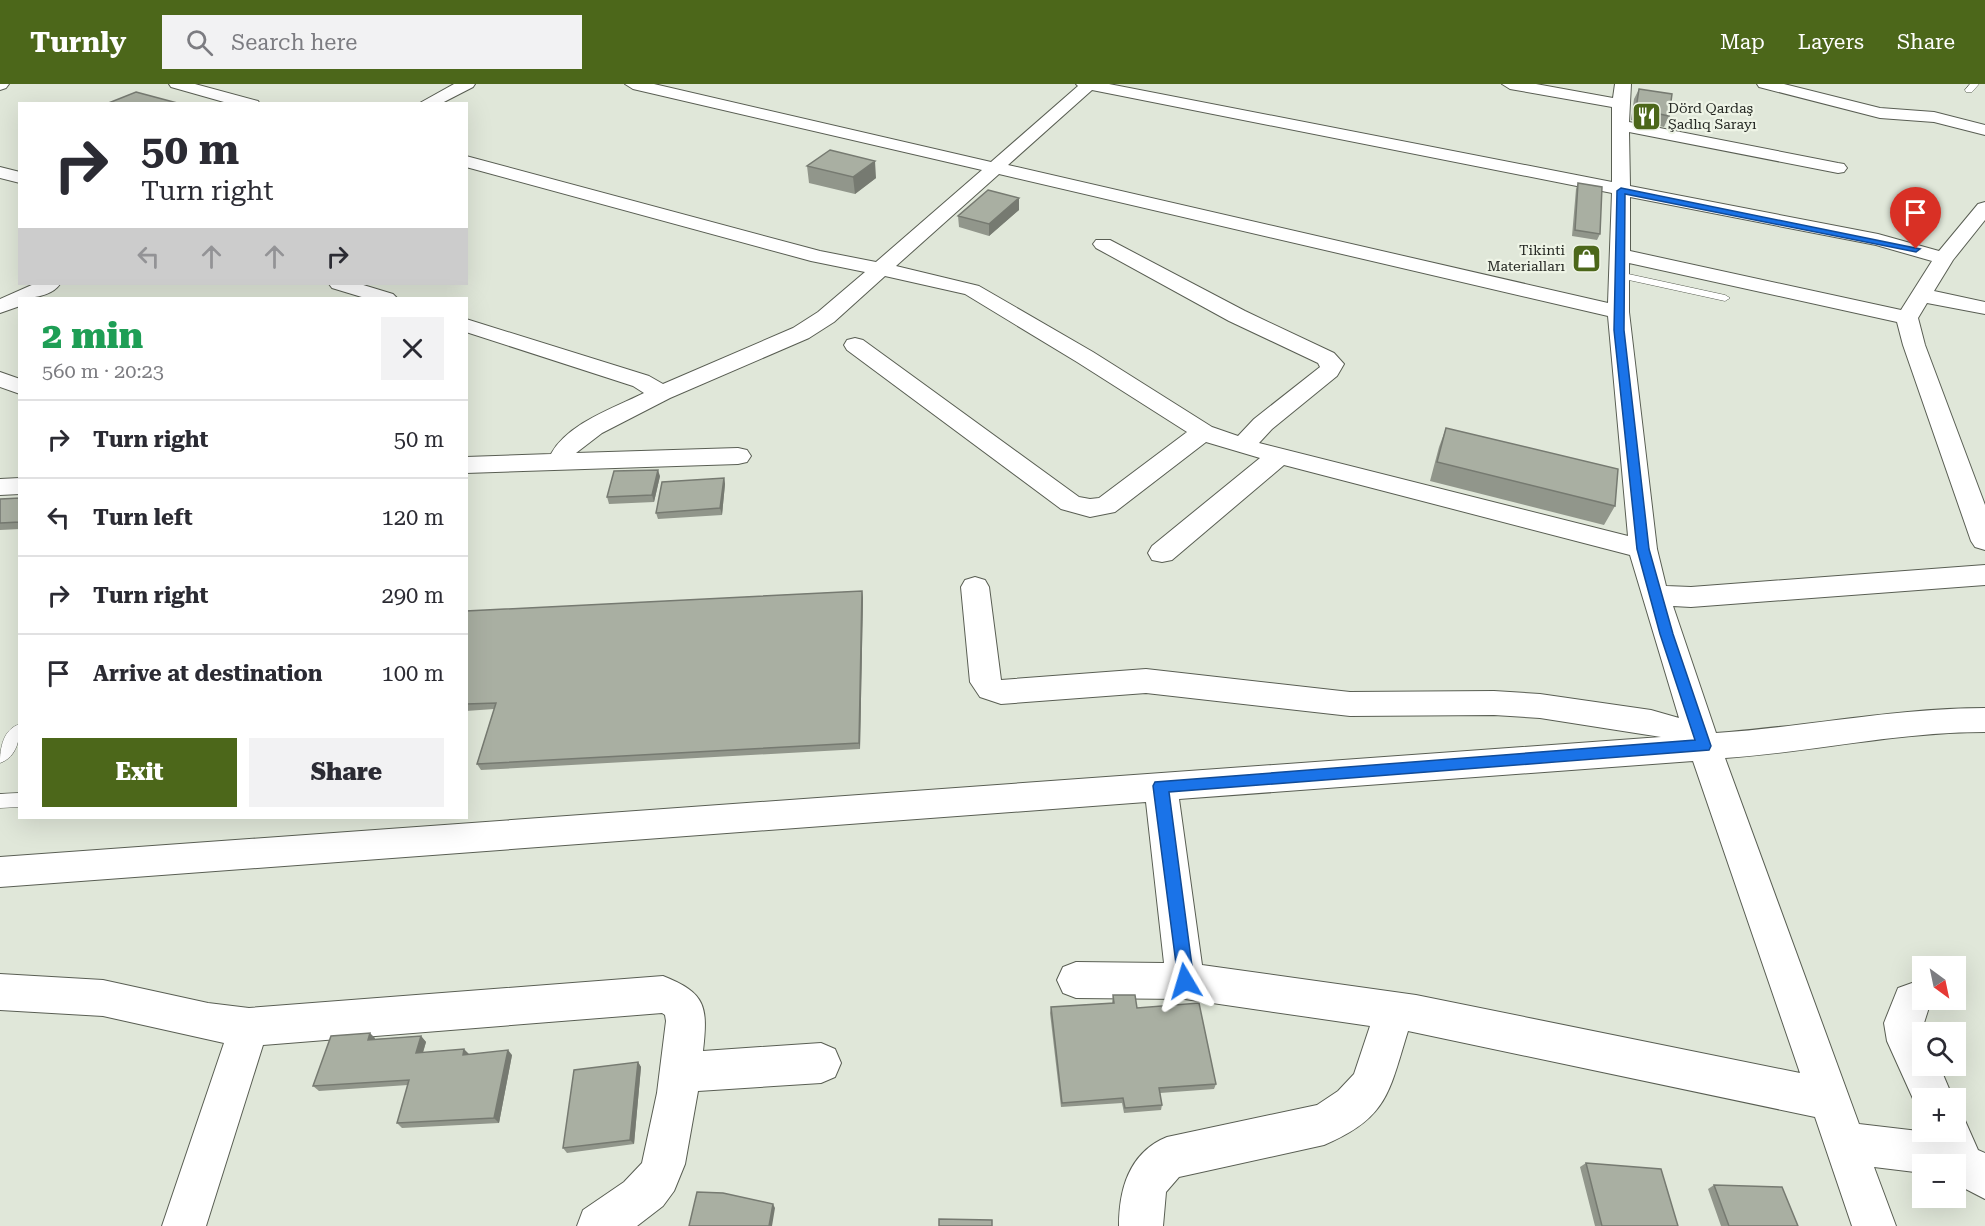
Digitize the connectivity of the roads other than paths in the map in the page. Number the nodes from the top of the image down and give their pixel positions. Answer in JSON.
{"nodes":[{"id":1,"x":177,"y":84,"type":"edge"},
{"id":2,"x":467,"y":84,"type":"edge"},
{"id":3,"x":633,"y":84,"type":"edge"},
{"id":4,"x":1088,"y":84,"type":"edge"},
{"id":5,"x":1510,"y":84,"type":"edge"},
{"id":6,"x":1765,"y":84,"type":"edge"},
{"id":7,"x":1842,"y":84,"type":"edge"},
{"id":8,"x":1831,"y":101,"type":"junction"},
{"id":9,"x":244,"y":102,"type":"edge"},
{"id":10,"x":430,"y":102,"type":"edge"},
{"id":11,"x":1621,"y":104,"type":"edge"},
{"id":12,"x":1985,"y":130,"type":"edge"},
{"id":13,"x":468,"y":162,"type":"edge"},
{"id":14,"x":994,"y":167,"type":"junction"},
{"id":15,"x":1838,"y":168,"type":"dead end"},
{"id":16,"x":0,"y":172,"type":"edge"},
{"id":17,"x":18,"y":177,"type":"edge"},
{"id":18,"x":1621,"y":191,"type":"junction"},
{"id":19,"x":1985,"y":208,"type":"edge"},
{"id":20,"x":1103,"y":244,"type":"dead end"},
{"id":21,"x":1944,"y":258,"type":"junction"},
{"id":22,"x":1619,"y":265,"type":"junction"},
{"id":23,"x":881,"y":270,"type":"junction"},
{"id":24,"x":48,"y":285,"type":"edge"},
{"id":25,"x":342,"y":285,"type":"edge"},
{"id":26,"x":1921,"y":295,"type":"junction"},
{"id":27,"x":22,"y":297,"type":"edge"},
{"id":28,"x":383,"y":297,"type":"edge"},
{"id":29,"x":1725,"y":298,"type":"dead end"},
{"id":30,"x":18,"y":299,"type":"edge"},
{"id":31,"x":0,"y":307,"type":"edge"},
{"id":32,"x":1985,"y":308,"type":"edge"},
{"id":33,"x":1618,"y":312,"type":"junction"},
{"id":34,"x":1907,"y":318,"type":"junction"},
{"id":35,"x":468,"y":326,"type":"edge"},
{"id":36,"x":855,"y":345,"type":"dead end"},
{"id":37,"x":0,"y":379,"type":"edge"},
{"id":38,"x":18,"y":386,"type":"edge"},
{"id":39,"x":662,"y":393,"type":"junction"},
{"id":40,"x":1203,"y":432,"type":"junction"},
{"id":41,"x":1242,"y":446,"type":"junction"},
{"id":42,"x":1280,"y":455,"type":"junction"},
{"id":43,"x":738,"y":456,"type":"dead end"},
{"id":44,"x":559,"y":462,"type":"junction"},
{"id":45,"x":468,"y":465,"type":"edge"},
{"id":46,"x":18,"y":486,"type":"edge"},
{"id":47,"x":0,"y":487,"type":"edge"},
{"id":48,"x":1985,"y":541,"type":"edge"},
{"id":49,"x":1643,"y":549,"type":"junction"},
{"id":50,"x":1162,"y":553,"type":"dead end"},
{"id":51,"x":1985,"y":575,"type":"edge"},
{"id":52,"x":975,"y":587,"type":"dead end"},
{"id":53,"x":1655,"y":596,"type":"junction"},
{"id":54,"x":1985,"y":720,"type":"edge"},
{"id":55,"x":18,"y":733,"type":"edge"},
{"id":56,"x":1704,"y":746,"type":"junction"},
{"id":57,"x":0,"y":756,"type":"edge"},
{"id":58,"x":1161,"y":786,"type":"junction"},
{"id":59,"x":18,"y":800,"type":"edge"},
{"id":60,"x":0,"y":801,"type":"edge"},
{"id":61,"x":0,"y":872,"type":"edge"},
{"id":62,"x":1076,"y":980,"type":"dead end"},
{"id":63,"x":1185,"y":981,"type":"junction"},
{"id":64,"x":0,"y":992,"type":"edge"},
{"id":65,"x":1912,"y":1001,"type":"dead end"},
{"id":66,"x":1395,"y":1011,"type":"junction"},
{"id":67,"x":249,"y":1027,"type":"junction"},
{"id":68,"x":821,"y":1063,"type":"dead end"},
{"id":69,"x":681,"y":1072,"type":"junction"},
{"id":70,"x":1928,"y":1088,"type":"edge"},
{"id":71,"x":1828,"y":1099,"type":"junction"},
{"id":72,"x":1844,"y":1144,"type":"junction"},
{"id":73,"x":1933,"y":1154,"type":"edge"},
{"id":74,"x":184,"y":1226,"type":"edge"},
{"id":75,"x":599,"y":1226,"type":"edge"},
{"id":76,"x":1141,"y":1226,"type":"edge"},
{"id":77,"x":1874,"y":1226,"type":"edge"}],
"edges":[{"from":1,"to":9,"type":"street"},
{"from":2,"to":10,"type":"street"},
{"from":3,"to":14,"type":"street"},
{"from":4,"to":14,"type":"street"},
{"from":4,"to":18,"type":"street"},
{"from":5,"to":11,"type":"street"},
{"from":6,"to":8,"type":"street"},
{"from":7,"to":8,"type":"street"},
{"from":8,"to":12,"type":"street"},
{"from":11,"to":15,"type":"street"},
{"from":11,"to":18,"type":"street"},
{"from":13,"to":23,"type":"street"},
{"from":14,"to":23,"type":"street"},
{"from":14,"to":33,"type":"street"},
{"from":16,"to":17,"type":"street"},
{"from":18,"to":21,"type":"street"},
{"from":18,"to":22,"type":"street"},
{"from":19,"to":21,"type":"street"},
{"from":20,"to":41,"type":"street"},
{"from":21,"to":26,"type":"street"},
{"from":22,"to":29,"type":"lane"},
{"from":22,"to":33,"type":"street"},
{"from":22,"to":34,"type":"street"},
{"from":23,"to":39,"type":"street"},
{"from":23,"to":40,"type":"street"},
{"from":24,"to":27,"type":"street"},
{"from":25,"to":28,"type":"street"},
{"from":26,"to":32,"type":"street"},
{"from":26,"to":34,"type":"street"},
{"from":30,"to":31,"type":"street"},
{"from":33,"to":49,"type":"street"},
{"from":34,"to":48,"type":"street"},
{"from":35,"to":39,"type":"street"},
{"from":36,"to":40,"type":"street"},
{"from":37,"to":38,"type":"street"},
{"from":39,"to":44,"type":"street"},
{"from":40,"to":41,"type":"street"},
{"from":41,"to":42,"type":"street"},
{"from":42,"to":49,"type":"street"},
{"from":42,"to":50,"type":"street"},
{"from":43,"to":44,"type":"street"},
{"from":44,"to":45,"type":"street"},
{"from":46,"to":47,"type":"street"},
{"from":49,"to":53,"type":"street"},
{"from":51,"to":53,"type":"street"},
{"from":52,"to":56,"type":"street"},
{"from":53,"to":56,"type":"street"},
{"from":54,"to":56,"type":"street"},
{"from":55,"to":57,"type":"lane"},
{"from":56,"to":58,"type":"street"},
{"from":56,"to":71,"type":"street"},
{"from":58,"to":61,"type":"street"},
{"from":58,"to":63,"type":"street"},
{"from":59,"to":60,"type":"lane"},
{"from":62,"to":63,"type":"street"},
{"from":63,"to":66,"type":"street"},
{"from":64,"to":67,"type":"street"},
{"from":65,"to":70,"type":"street"},
{"from":66,"to":71,"type":"street"},
{"from":66,"to":76,"type":"street"},
{"from":67,"to":69,"type":"street"},
{"from":67,"to":74,"type":"street"},
{"from":68,"to":69,"type":"street"},
{"from":69,"to":75,"type":"street"},
{"from":71,"to":72,"type":"street"},
{"from":72,"to":73,"type":"street"},
{"from":72,"to":77,"type":"street"}]}
